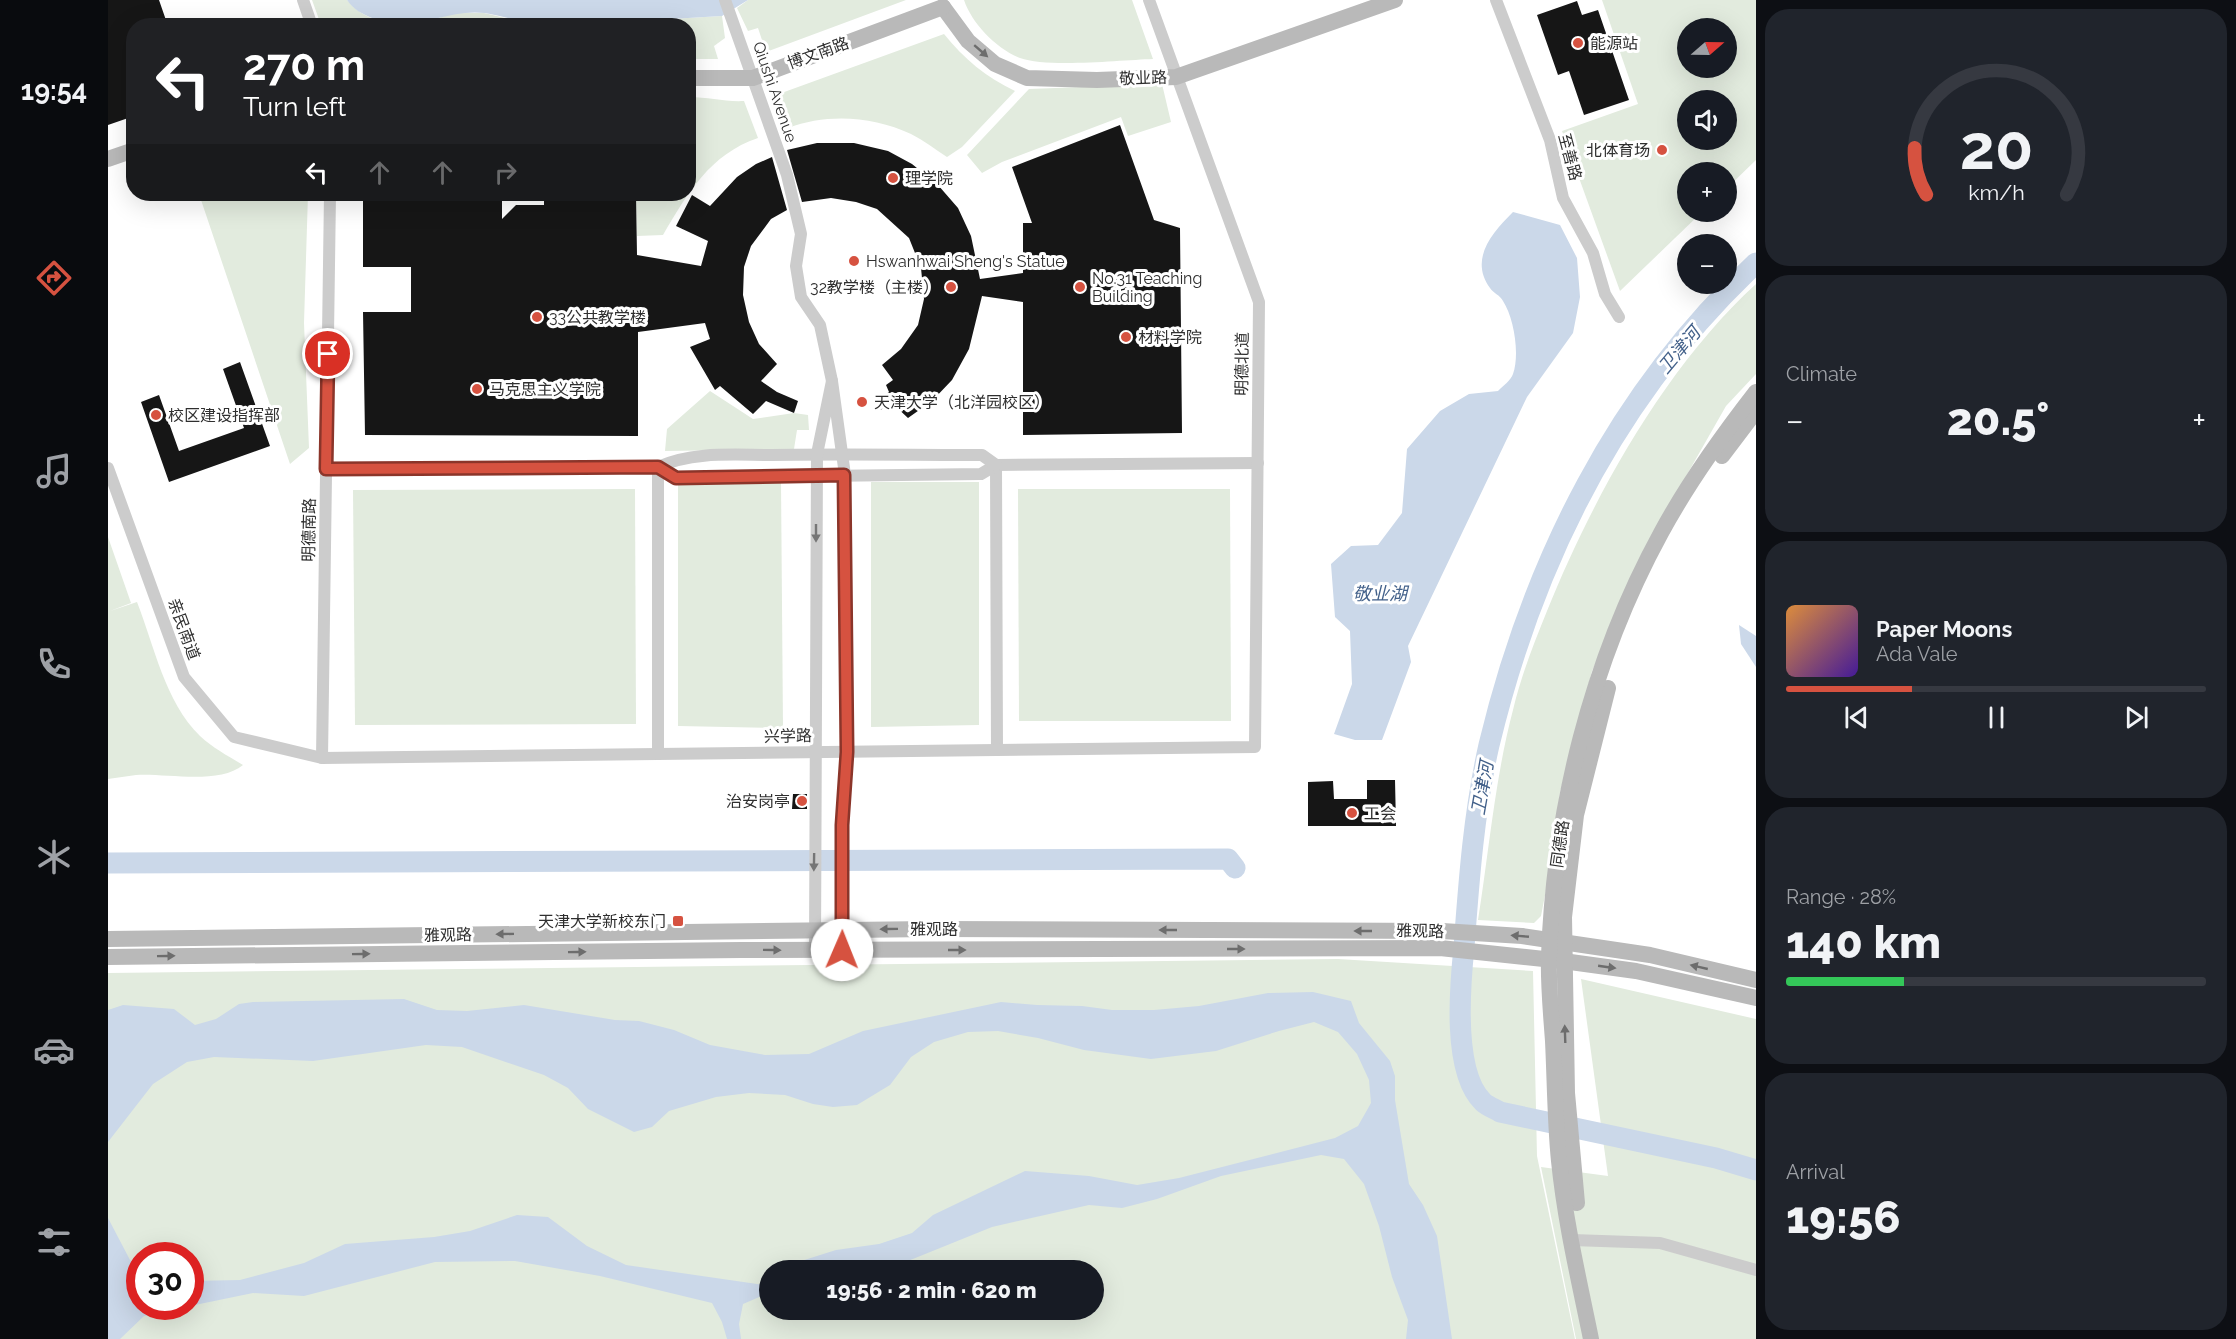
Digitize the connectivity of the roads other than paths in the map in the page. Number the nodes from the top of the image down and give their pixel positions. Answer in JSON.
{"nodes":[{"id":1,"x":303,"y":0,"type":"edge"},
{"id":2,"x":725,"y":0,"type":"edge"},
{"id":3,"x":1149,"y":0,"type":"edge"},
{"id":4,"x":1395,"y":0,"type":"edge"},
{"id":5,"x":1496,"y":0,"type":"edge"},
{"id":6,"x":943,"y":3,"type":"edge"},
{"id":7,"x":309,"y":18,"type":"edge"},
{"id":8,"x":1176,"y":76,"type":"junction"},
{"id":9,"x":696,"y":78,"type":"edge"},
{"id":10,"x":753,"y":78,"type":"junction"},
{"id":11,"x":126,"y":153,"type":"edge"},
{"id":12,"x":108,"y":159,"type":"edge"},
{"id":13,"x":330,"y":201,"type":"edge"},
{"id":14,"x":1619,"y":317,"type":"dead end"},
{"id":15,"x":832,"y":381,"type":"junction"},
{"id":16,"x":1756,"y":392,"type":"edge"},
{"id":17,"x":1756,"y":411,"type":"edge"},
{"id":18,"x":817,"y":454,"type":"junction"},
{"id":19,"x":843,"y":454,"type":"junction"},
{"id":20,"x":1258,"y":463,"type":"junction"},
{"id":21,"x":996,"y":465,"type":"junction"},
{"id":22,"x":658,"y":467,"type":"junction"},
{"id":23,"x":108,"y":468,"type":"edge"},
{"id":24,"x":326,"y":469,"type":"junction"},
{"id":25,"x":817,"y":475,"type":"junction"},
{"id":26,"x":844,"y":475,"type":"junction"},
{"id":27,"x":1255,"y":747,"type":"joint"},
{"id":28,"x":997,"y":750,"type":"junction"},
{"id":29,"x":815,"y":752,"type":"junction"},
{"id":30,"x":847,"y":752,"type":"junction"},
{"id":31,"x":658,"y":754,"type":"junction"},
{"id":32,"x":322,"y":758,"type":"junction"},
{"id":33,"x":814,"y":930,"type":"junction"},
{"id":34,"x":842,"y":930,"type":"junction"},
{"id":35,"x":108,"y":939,"type":"edge"},
{"id":36,"x":1557,"y":941,"type":"junction"},
{"id":37,"x":842,"y":950,"type":"junction"},
{"id":38,"x":814,"y":951,"type":"junction"},
{"id":39,"x":108,"y":957,"type":"edge"},
{"id":40,"x":1556,"y":960,"type":"junction"},
{"id":41,"x":1756,"y":981,"type":"edge"},
{"id":42,"x":1756,"y":998,"type":"edge"},
{"id":43,"x":1577,"y":1240,"type":"junction"},
{"id":44,"x":1756,"y":1270,"type":"edge"},
{"id":45,"x":1591,"y":1339,"type":"edge"},
{"id":46,"x":1602,"y":1339,"type":"edge"}],
"edges":[{"from":1,"to":7,"type":"street"},
{"from":2,"to":10,"type":"street","name":"Qiushi Avenue"},
{"from":3,"to":8,"type":"street","name":"明德北道"},
{"from":4,"to":8,"type":"main road","name":"敬业路"},
{"from":5,"to":14,"type":"street","name":"至善路"},
{"from":6,"to":8,"type":"main road","name":"敬业路","one_way":true},
{"from":6,"to":10,"type":"main road","name":"博文南路"},
{"from":8,"to":20,"type":"street","name":"明德北道"},
{"from":9,"to":10,"type":"main road","name":"博文南路"},
{"from":10,"to":15,"type":"street","name":"Qiushi Avenue"},
{"from":11,"to":12,"type":"main road"},
{"from":13,"to":24,"type":"street","name":"明德南路"},
{"from":15,"to":18,"type":"street"},
{"from":15,"to":19,"type":"street","name":"Qiushi Avenue"},
{"from":16,"to":36,"type":"main road","name":"同德路"},
{"from":17,"to":36,"type":"main road","name":"同德路"},
{"from":18,"to":19,"type":"street"},
{"from":18,"to":22,"type":"street"},
{"from":18,"to":25,"type":"street"},
{"from":19,"to":21,"type":"street"},
{"from":19,"to":26,"type":"street","name":"Qiushi Avenue"},
{"from":20,"to":21,"type":"street"},
{"from":20,"to":27,"type":"street","name":"明德北道"},
{"from":21,"to":26,"type":"street"},
{"from":21,"to":28,"type":"street"},
{"from":22,"to":24,"type":"street"},
{"from":22,"to":25,"type":"street"},
{"from":22,"to":31,"type":"street"},
{"from":23,"to":32,"type":"street","name":"亲民南道"},
{"from":24,"to":32,"type":"street","name":"明德南路"},
{"from":25,"to":26,"type":"street"},
{"from":25,"to":29,"type":"street","one_way":true},
{"from":26,"to":30,"type":"street","name":"Qiushi Avenue"},
{"from":27,"to":28,"type":"street","name":"兴学路"},
{"from":28,"to":30,"type":"street","name":"兴学路"},
{"from":29,"to":30,"type":"street","name":"兴学路"},
{"from":29,"to":31,"type":"street","name":"兴学路"},
{"from":29,"to":33,"type":"street","one_way":true},
{"from":30,"to":34,"type":"street","name":"Qiushi Avenue"},
{"from":31,"to":32,"type":"street","name":"兴学路"},
{"from":33,"to":34,"type":"main road","name":"雅观路"},
{"from":33,"to":35,"type":"main road","name":"雅观路","one_way":true},
{"from":33,"to":38,"type":"street"},
{"from":36,"to":34,"type":"main road","name":"雅观路","one_way":true},
{"from":34,"to":37,"type":"street","name":"Qiushi Avenue"},
{"from":36,"to":40,"type":"main road","name":"同德路"},
{"from":41,"to":36,"type":"main road","name":"雅观路","one_way":true},
{"from":37,"to":38,"type":"main road","name":"雅观路"},
{"from":37,"to":40,"type":"main road","name":"雅观路","one_way":true},
{"from":39,"to":38,"type":"main road","name":"雅观路","one_way":true},
{"from":40,"to":42,"type":"main road","name":"雅观路","one_way":true},
{"from":40,"to":43,"type":"main road","name":"同德路"},
{"from":43,"to":44,"type":"street"},
{"from":43,"to":45,"type":"main road","name":"同德路"},
{"from":43,"to":46,"type":"main road","name":"同德路"}]}
